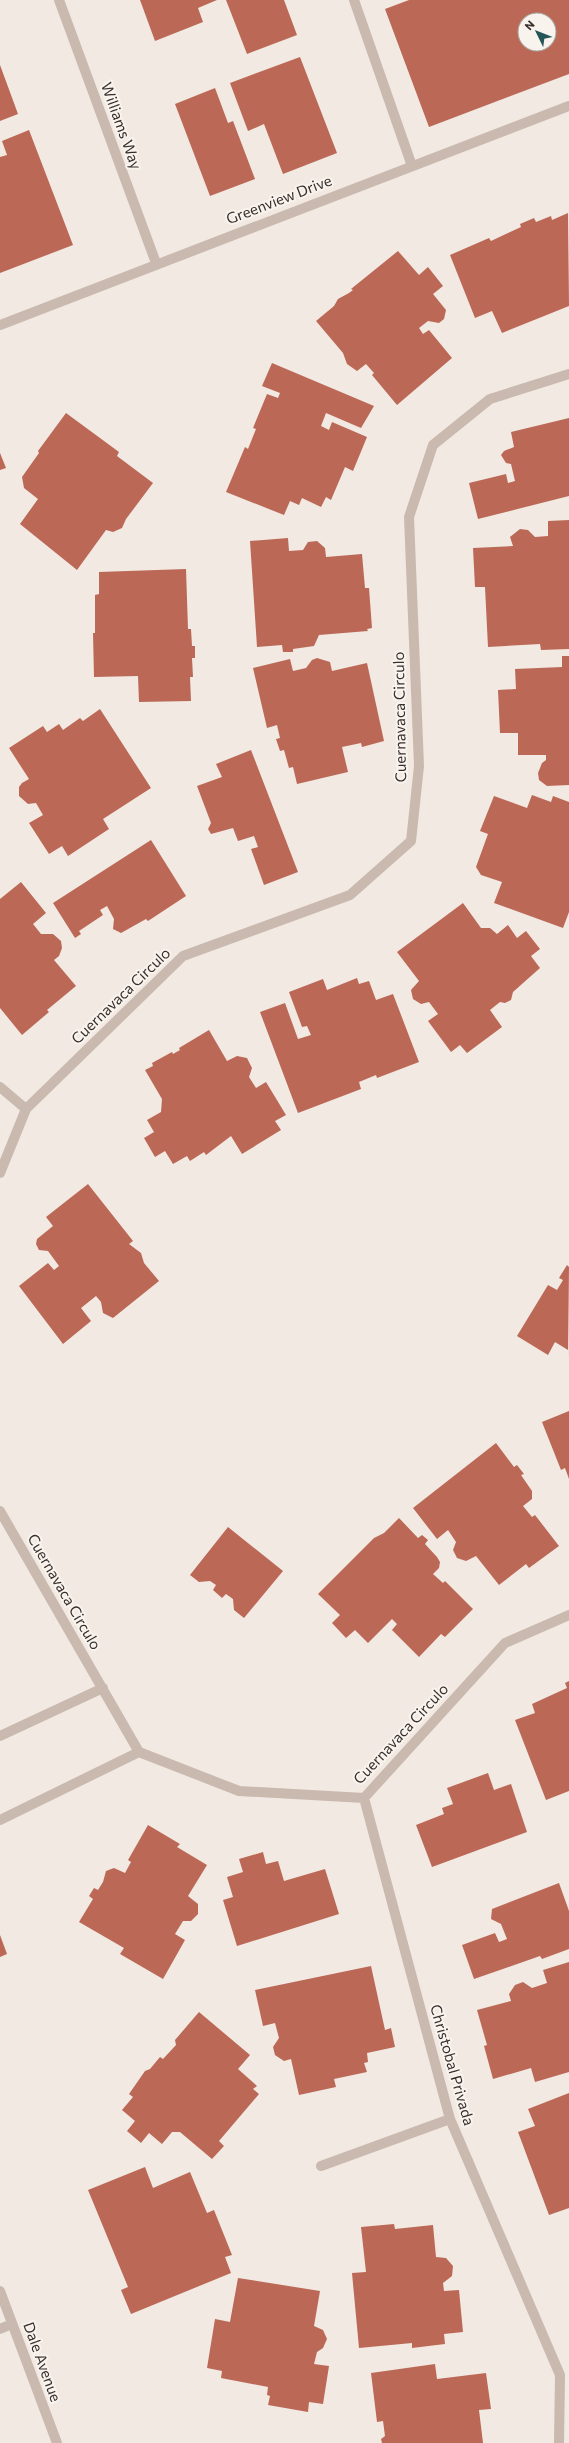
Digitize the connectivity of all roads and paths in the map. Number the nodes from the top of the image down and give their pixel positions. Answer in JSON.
{"nodes":[{"id":1,"x":59,"y":0,"type":"edge"},
{"id":2,"x":354,"y":0,"type":"edge"},
{"id":3,"x":569,"y":106,"type":"edge"},
{"id":4,"x":412,"y":166,"type":"junction"},
{"id":5,"x":156,"y":263,"type":"junction"},
{"id":6,"x":0,"y":325,"type":"edge"},
{"id":7,"x":569,"y":374,"type":"edge"},
{"id":8,"x":0,"y":1087,"type":"edge"},
{"id":9,"x":26,"y":1109,"type":"junction"},
{"id":10,"x":0,"y":1173,"type":"edge"},
{"id":11,"x":0,"y":1511,"type":"edge"},
{"id":12,"x":569,"y":1615,"type":"edge"},
{"id":13,"x":103,"y":1688,"type":"junction"},
{"id":14,"x":0,"y":1736,"type":"edge"},
{"id":15,"x":139,"y":1752,"type":"junction"},
{"id":16,"x":364,"y":1798,"type":"junction"},
{"id":17,"x":0,"y":1820,"type":"edge"},
{"id":18,"x":450,"y":2119,"type":"junction"},
{"id":19,"x":321,"y":2166,"type":"dead end"},
{"id":20,"x":0,"y":2291,"type":"edge"},
{"id":21,"x":12,"y":2324,"type":"junction"},
{"id":22,"x":0,"y":2329,"type":"edge"},
{"id":23,"x":57,"y":2443,"type":"edge"},
{"id":24,"x":559,"y":2443,"type":"edge"}],
"edges":[{"from":1,"to":5,"type":"street","name":"Williams Way"},
{"from":2,"to":4,"type":"street"},
{"from":3,"to":4,"type":"street","name":"Greenview Drive"},
{"from":4,"to":5,"type":"street","name":"Greenview Drive"},
{"from":5,"to":6,"type":"street","name":"Greenview Drive"},
{"from":7,"to":9,"type":"street","name":"Cuernavaca Circulo"},
{"from":8,"to":9,"type":"street"},
{"from":9,"to":10,"type":"street","name":"Cuernavaca Circulo"},
{"from":11,"to":13,"type":"street","name":"Cuernavaca Circulo"},
{"from":12,"to":16,"type":"street","name":"Cuernavaca Circulo"},
{"from":13,"to":14,"type":"street"},
{"from":13,"to":15,"type":"street","name":"Cuernavaca Circulo"},
{"from":15,"to":16,"type":"street","name":"Cuernavaca Circulo"},
{"from":15,"to":17,"type":"street"},
{"from":16,"to":18,"type":"street","name":"Christobal Privada"},
{"from":18,"to":19,"type":"street"},
{"from":18,"to":24,"type":"street","name":"Christobal Privada"},
{"from":20,"to":21,"type":"street","name":"Dale Avenue"},
{"from":21,"to":22,"type":"street"},
{"from":21,"to":23,"type":"street","name":"Dale Avenue"}]}
